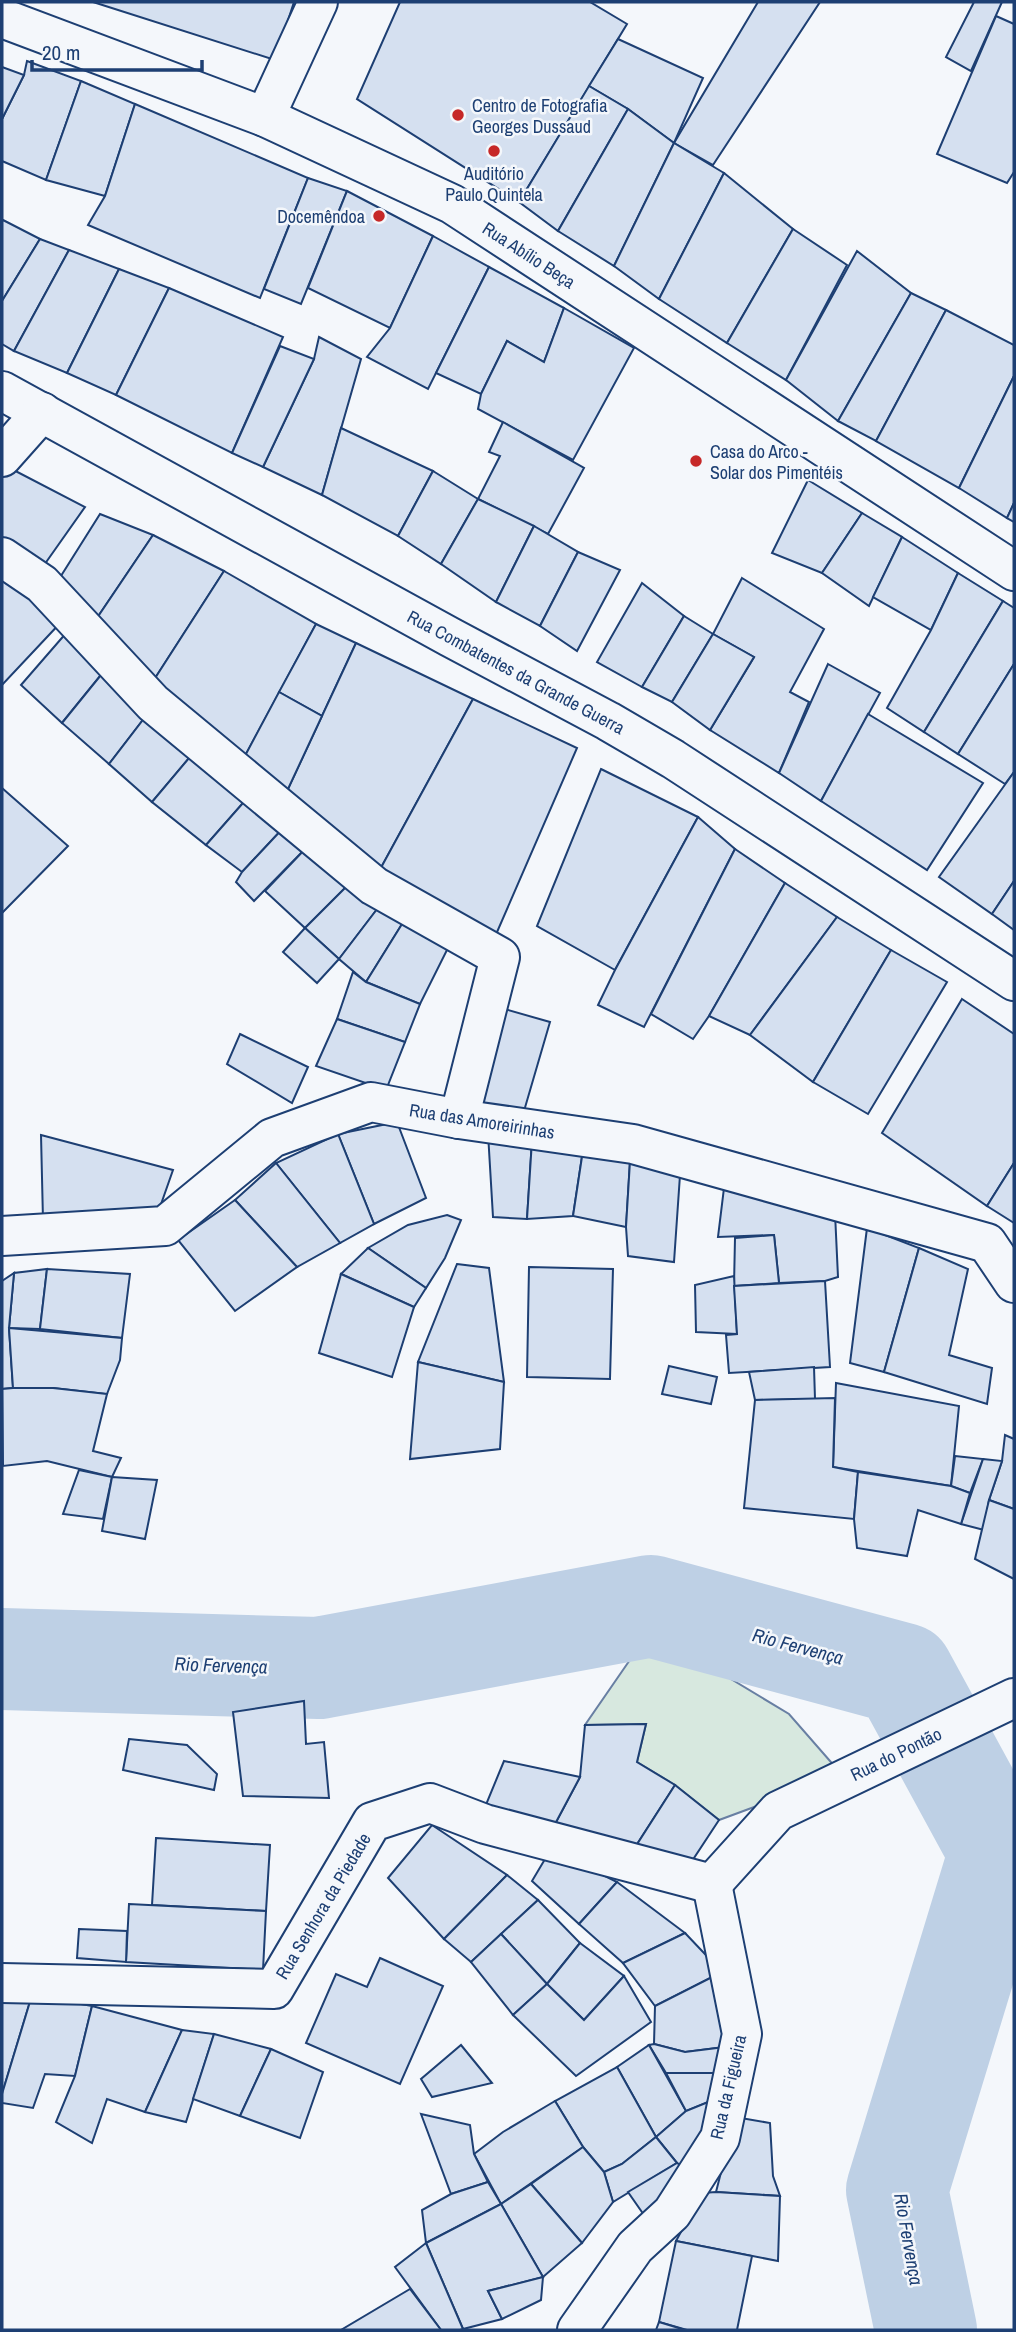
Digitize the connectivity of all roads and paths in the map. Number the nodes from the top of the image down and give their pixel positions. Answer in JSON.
{"nodes":[{"id":1,"x":317,"y":2,"type":"edge"},
{"id":2,"x":2,"y":18,"type":"edge"},
{"id":3,"x":265,"y":117,"type":"junction"},
{"id":4,"x":2,"y":391,"type":"edge"},
{"id":5,"x":42,"y":412,"type":"junction"},
{"id":6,"x":2,"y":457,"type":"edge"},
{"id":7,"x":2,"y":557,"type":"edge"},
{"id":8,"x":1014,"y":571,"type":"edge"},
{"id":9,"x":1014,"y":981,"type":"edge"},
{"id":10,"x":459,"y":1119,"type":"junction"},
{"id":11,"x":2,"y":1236,"type":"edge"},
{"id":12,"x":1014,"y":1283,"type":"edge"},
{"id":13,"x":1014,"y":1698,"type":"edge"},
{"id":14,"x":712,"y":1885,"type":"junction"},
{"id":15,"x":2,"y":1983,"type":"edge"},
{"id":16,"x":577,"y":2330,"type":"edge"}],
"edges":[{"from":1,"to":3,"type":"street"},
{"from":2,"to":3,"type":"street","name":"Rua Abílio Beça"},
{"from":3,"to":8,"type":"street","name":"Rua Abílio Beça"},
{"from":4,"to":5,"type":"street","name":"Rua Combatentes da Grande Guerra"},
{"from":5,"to":6,"type":"street"},
{"from":5,"to":9,"type":"street","name":"Rua Combatentes da Grande Guerra"},
{"from":7,"to":10,"type":"street"},
{"from":10,"to":11,"type":"street","name":"Rua das Amoreirinhas"},
{"from":10,"to":12,"type":"street","name":"Rua das Amoreirinhas"},
{"from":13,"to":14,"type":"street","name":"Rua do Pontão"},
{"from":14,"to":15,"type":"street","name":"Rua Senhora da Piedade"},
{"from":14,"to":16,"type":"street","name":"Rua da Figueira"}]}
